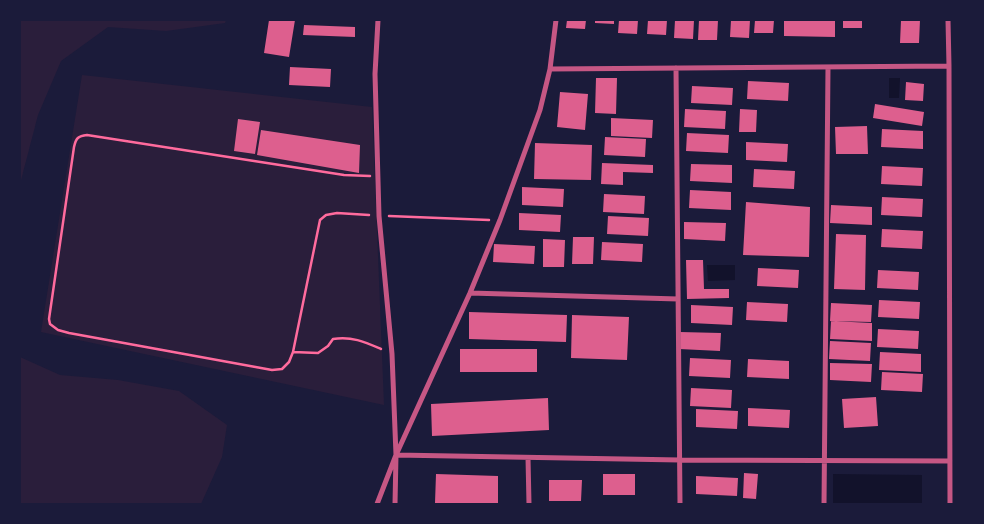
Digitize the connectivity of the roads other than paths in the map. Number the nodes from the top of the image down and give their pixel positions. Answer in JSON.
{"nodes":[{"id":1,"x":378,"y":20,"type":"edge"},
{"id":2,"x":556,"y":20,"type":"edge"},
{"id":3,"x":948,"y":20,"type":"edge"},
{"id":4,"x":949,"y":66,"type":"junction"},
{"id":5,"x":828,"y":67,"type":"junction"},
{"id":6,"x":676,"y":68,"type":"junction"},
{"id":7,"x":550,"y":69,"type":"junction"},
{"id":8,"x":470,"y":293,"type":"junction"},
{"id":9,"x":678,"y":299,"type":"junction"},
{"id":10,"x":396,"y":455,"type":"junction"},
{"id":11,"x":528,"y":458,"type":"junction"},
{"id":12,"x":680,"y":460,"type":"junction"},
{"id":13,"x":824,"y":460,"type":"junction"},
{"id":14,"x":950,"y":461,"type":"junction"},
{"id":15,"x":377,"y":504,"type":"edge"},
{"id":16,"x":395,"y":504,"type":"edge"},
{"id":17,"x":529,"y":504,"type":"edge"},
{"id":18,"x":680,"y":504,"type":"edge"},
{"id":19,"x":824,"y":504,"type":"edge"},
{"id":20,"x":950,"y":504,"type":"edge"}],
"edges":[{"from":1,"to":10,"type":"street"},
{"from":2,"to":7,"type":"street"},
{"from":3,"to":4,"type":"street"},
{"from":4,"to":5,"type":"street"},
{"from":4,"to":14,"type":"street"},
{"from":5,"to":6,"type":"street"},
{"from":5,"to":13,"type":"street"},
{"from":6,"to":7,"type":"street"},
{"from":6,"to":9,"type":"street"},
{"from":7,"to":8,"type":"street"},
{"from":8,"to":9,"type":"street"},
{"from":8,"to":10,"type":"street"},
{"from":9,"to":12,"type":"street"},
{"from":10,"to":11,"type":"street"},
{"from":10,"to":15,"type":"street"},
{"from":10,"to":16,"type":"street"},
{"from":11,"to":12,"type":"street"},
{"from":11,"to":17,"type":"street"},
{"from":12,"to":13,"type":"street"},
{"from":12,"to":18,"type":"street"},
{"from":13,"to":14,"type":"street"},
{"from":13,"to":19,"type":"street"},
{"from":14,"to":20,"type":"street"}]}
